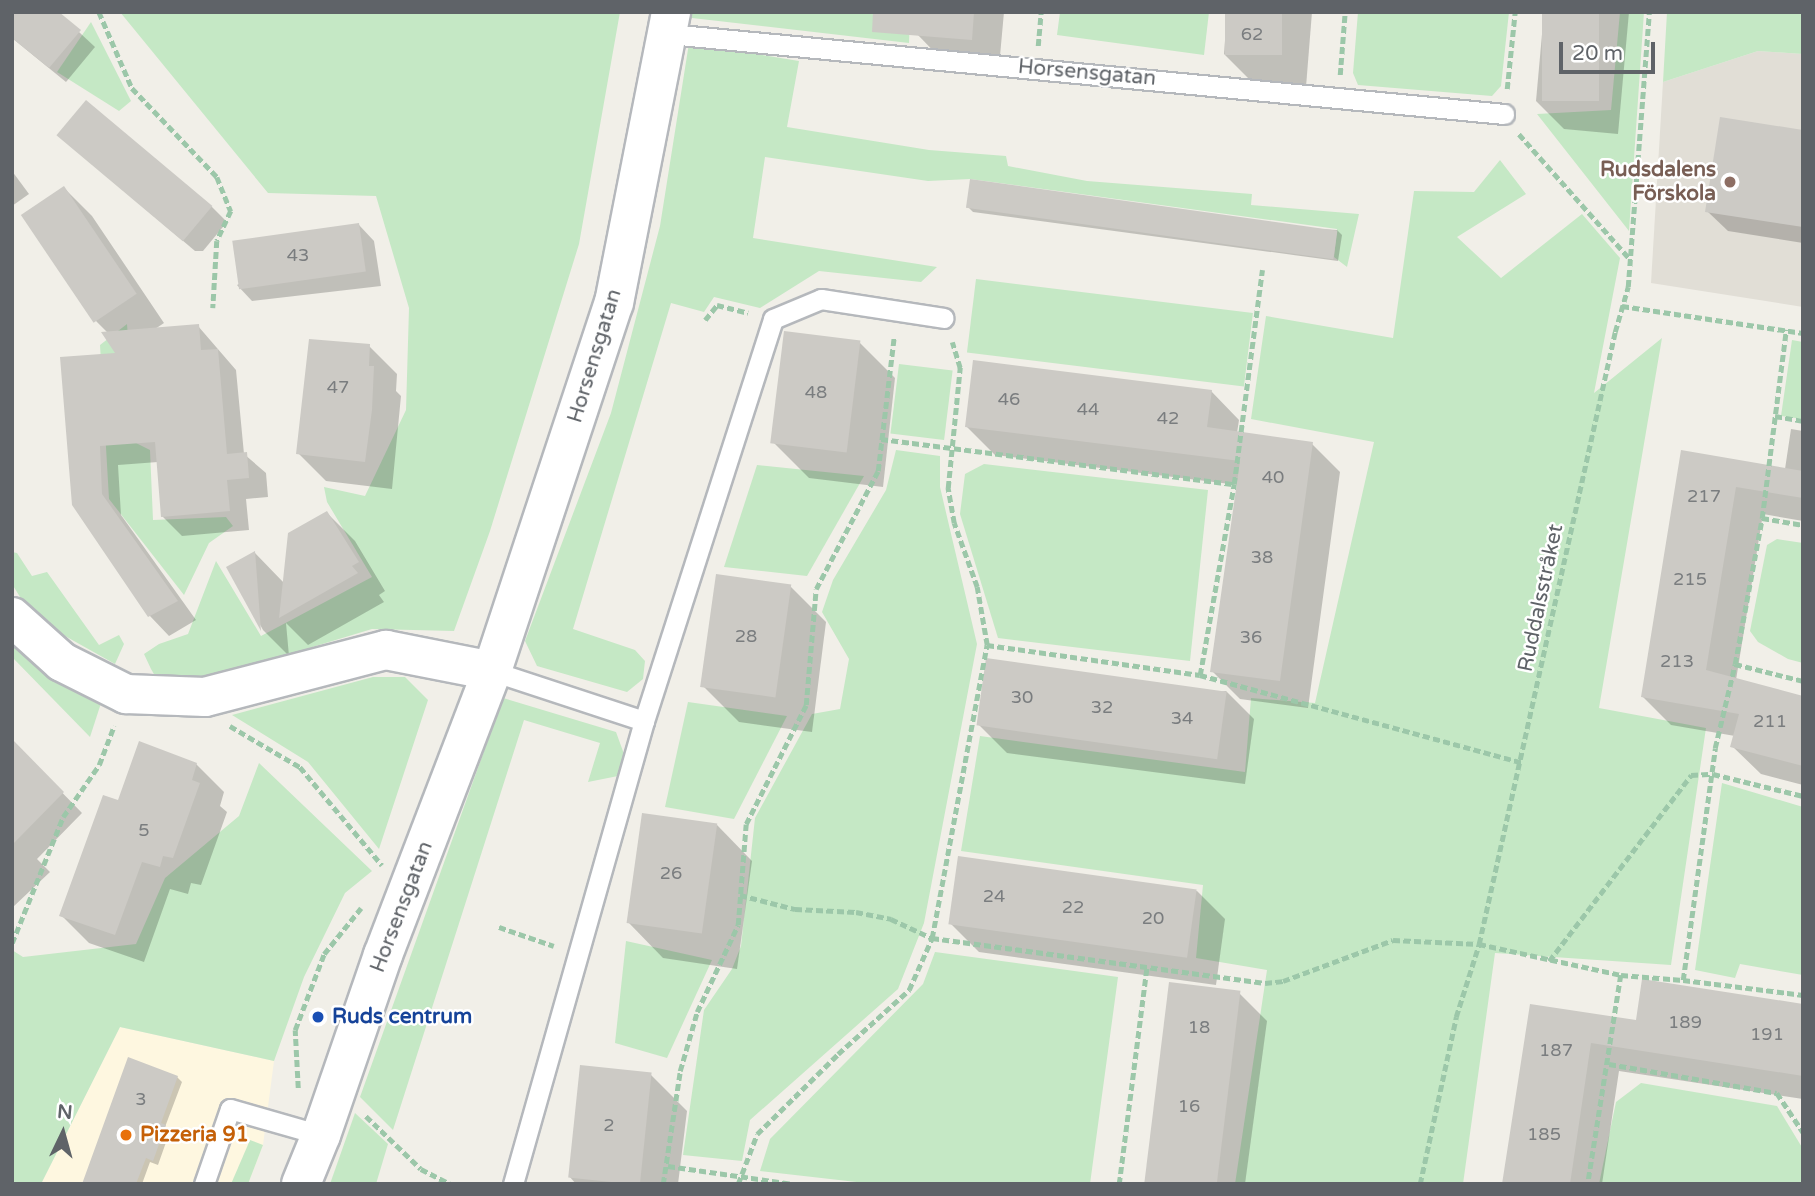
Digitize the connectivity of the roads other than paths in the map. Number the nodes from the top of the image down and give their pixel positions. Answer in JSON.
{"nodes":[{"id":1,"x":670,"y":23,"type":"edge"},
{"id":2,"x":1504,"y":114,"type":"road end"},
{"id":3,"x":944,"y":318,"type":"road end"},
{"id":4,"x":12,"y":617,"type":"edge"},
{"id":5,"x":492,"y":671,"type":"junction"},
{"id":6,"x":644,"y":721,"type":"junction"},
{"id":7,"x":304,"y":1130,"type":"junction"},
{"id":8,"x":204,"y":1184,"type":"edge"},
{"id":9,"x":301,"y":1184,"type":"edge"},
{"id":10,"x":513,"y":1184,"type":"edge"}],
"edges":[{"from":1,"to":2,"type":"lane","name":"Horsensgatan"},
{"from":1,"to":5,"type":"street","name":"Horsensgatan"},
{"from":3,"to":6,"type":"lane"},
{"from":4,"to":5,"type":"street"},
{"from":5,"to":6,"type":"lane"},
{"from":5,"to":7,"type":"street","name":"Horsensgatan"},
{"from":6,"to":10,"type":"lane"},
{"from":7,"to":8,"type":"lane"},
{"from":7,"to":9,"type":"street","name":"Horsensgatan"}]}
